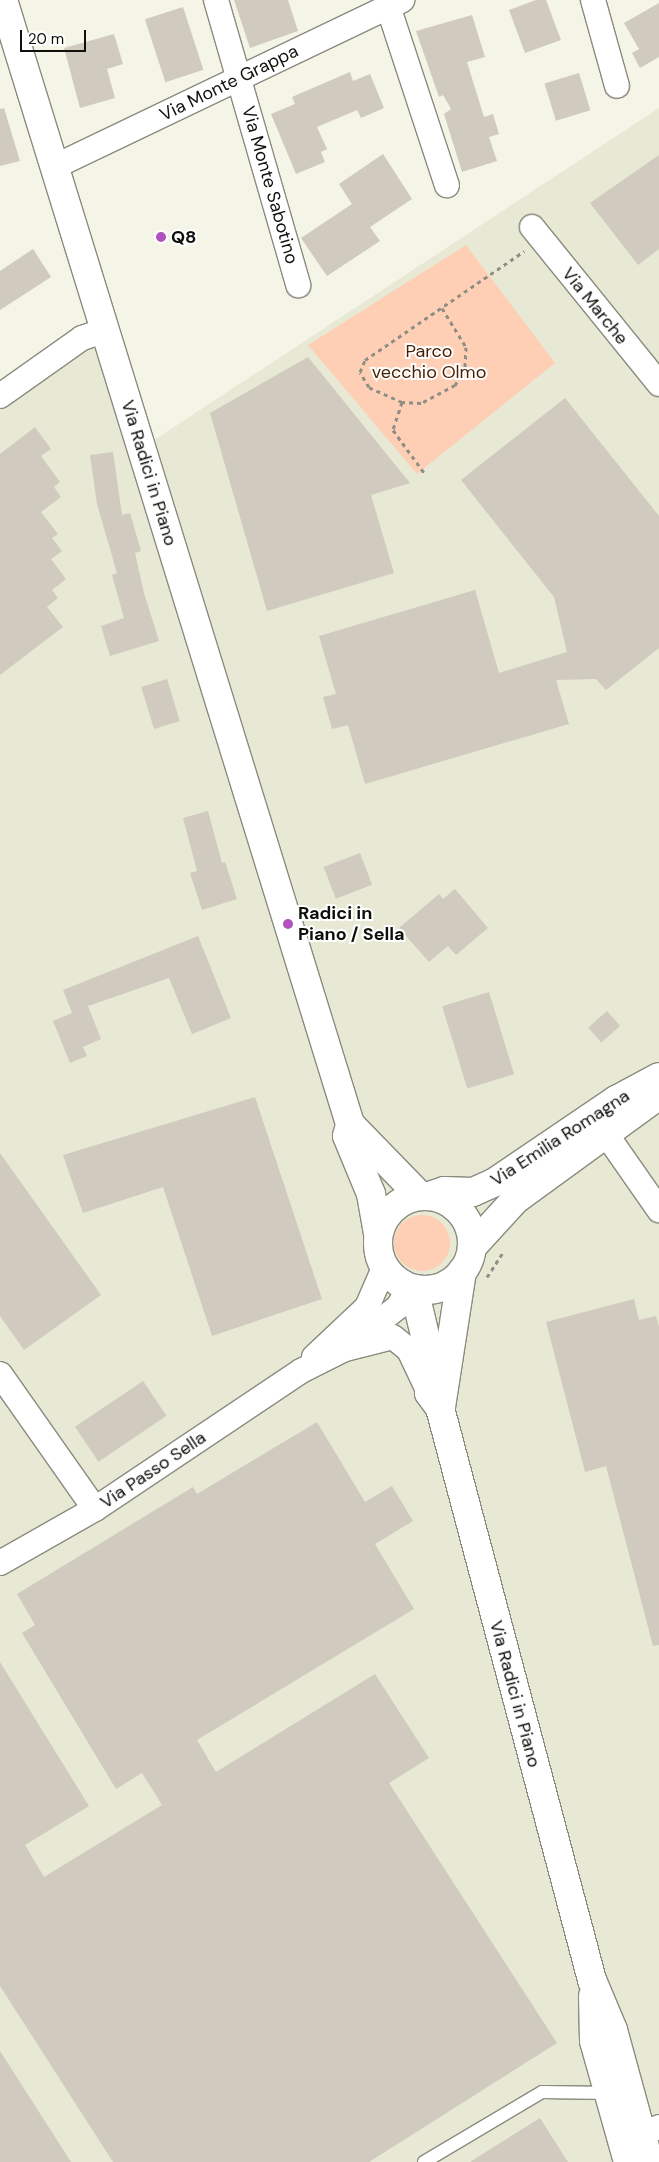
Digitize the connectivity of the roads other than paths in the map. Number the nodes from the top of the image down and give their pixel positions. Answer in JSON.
{"nodes":[{"id":1,"x":216,"y":0,"type":"edge"},
{"id":2,"x":593,"y":0,"type":"edge"},
{"id":3,"x":392,"y":2,"type":"edge"},
{"id":4,"x":7,"y":11,"type":"edge"},
{"id":5,"x":240,"y":78,"type":"junction"},
{"id":6,"x":617,"y":86,"type":"dead end"},
{"id":7,"x":56,"y":166,"type":"junction"},
{"id":8,"x":447,"y":185,"type":"dead end"},
{"id":9,"x":536,"y":233,"type":"road end"},
{"id":10,"x":298,"y":285,"type":"dead end"},
{"id":11,"x":106,"y":330,"type":"junction"},
{"id":12,"x":659,"y":384,"type":"edge"},
{"id":13,"x":0,"y":396,"type":"edge"},
{"id":14,"x":659,"y":1077,"type":"edge"},
{"id":15,"x":659,"y":1095,"type":"edge"},
{"id":16,"x":350,"y":1124,"type":"junction"},
{"id":17,"x":606,"y":1134,"type":"junction"},
{"id":18,"x":425,"y":1196,"type":"junction"},
{"id":19,"x":659,"y":1210,"type":"edge"},
{"id":20,"x":378,"y":1232,"type":"junction"},
{"id":21,"x":472,"y":1247,"type":"junction"},
{"id":22,"x":384,"y":1268,"type":"junction"},
{"id":23,"x":472,"y":1279,"type":"junction"},
{"id":24,"x":412,"y":1288,"type":"junction"},
{"id":25,"x":346,"y":1349,"type":"junction"},
{"id":26,"x":301,"y":1371,"type":"junction"},
{"id":27,"x":0,"y":1374,"type":"edge"},
{"id":28,"x":435,"y":1401,"type":"junction"},
{"id":29,"x":95,"y":1509,"type":"junction"},
{"id":30,"x":0,"y":1563,"type":"edge"},
{"id":31,"x":592,"y":1980,"type":"junction"},
{"id":32,"x":597,"y":2050,"type":"junction"},
{"id":33,"x":609,"y":2093,"type":"junction"},
{"id":34,"x":650,"y":2131,"type":"edge"},
{"id":35,"x":424,"y":2162,"type":"edge"},
{"id":36,"x":628,"y":2162,"type":"edge"},
{"id":37,"x":638,"y":2162,"type":"edge"},
{"id":38,"x":649,"y":2162,"type":"edge"}],
"edges":[{"from":1,"to":5,"type":"street","name":"Via Monte Sabotino"},
{"from":2,"to":6,"type":"street"},
{"from":3,"to":5,"type":"street","name":"Via Monte Grappa"},
{"from":3,"to":8,"type":"street"},
{"from":4,"to":7,"type":"street","name":"Via Radici in Piano"},
{"from":5,"to":7,"type":"street","name":"Via Monte Grappa"},
{"from":5,"to":10,"type":"street","name":"Via Monte Sabotino"},
{"from":7,"to":11,"type":"street","name":"Via Radici in Piano"},
{"from":9,"to":12,"type":"street","name":"Via Marche"},
{"from":11,"to":13,"type":"street"},
{"from":11,"to":16,"type":"street","name":"Via Radici in Piano"},
{"from":14,"to":18,"type":"street","name":"Via Emilia Romagna"},
{"from":15,"to":17,"type":"street","name":"Via Emilia Romagna"},
{"from":16,"to":18,"type":"street"},
{"from":16,"to":20,"type":"street"},
{"from":17,"to":19,"type":"street"},
{"from":17,"to":21,"type":"street","name":"Via Emilia Romagna"},
{"from":18,"to":20,"type":"street"},
{"from":18,"to":21,"type":"street"},
{"from":20,"to":22,"type":"street"},
{"from":21,"to":23,"type":"street"},
{"from":22,"to":24,"type":"street"},
{"from":22,"to":26,"type":"street","name":"Via Passo Sella"},
{"from":23,"to":24,"type":"street"},
{"from":23,"to":28,"type":"street"},
{"from":24,"to":25,"type":"street","name":"Via Passo Sella"},
{"from":24,"to":28,"type":"street"},
{"from":25,"to":26,"type":"street","name":"Via Passo Sella"},
{"from":25,"to":28,"type":"street","name":"Via Passo Sella"},
{"from":26,"to":29,"type":"street","name":"Via Passo Sella"},
{"from":27,"to":29,"type":"street"},
{"from":28,"to":31,"type":"street","name":"Via Radici in Piano"},
{"from":29,"to":30,"type":"street","name":"Via Passo Sella"},
{"from":31,"to":32,"type":"street"},
{"from":31,"to":34,"type":"street"},
{"from":32,"to":33,"type":"street"},
{"from":32,"to":34,"type":"street"},
{"from":33,"to":35,"type":"lane"},
{"from":33,"to":36,"type":"street"},
{"from":34,"to":37,"type":"street"},
{"from":34,"to":38,"type":"street"}]}
